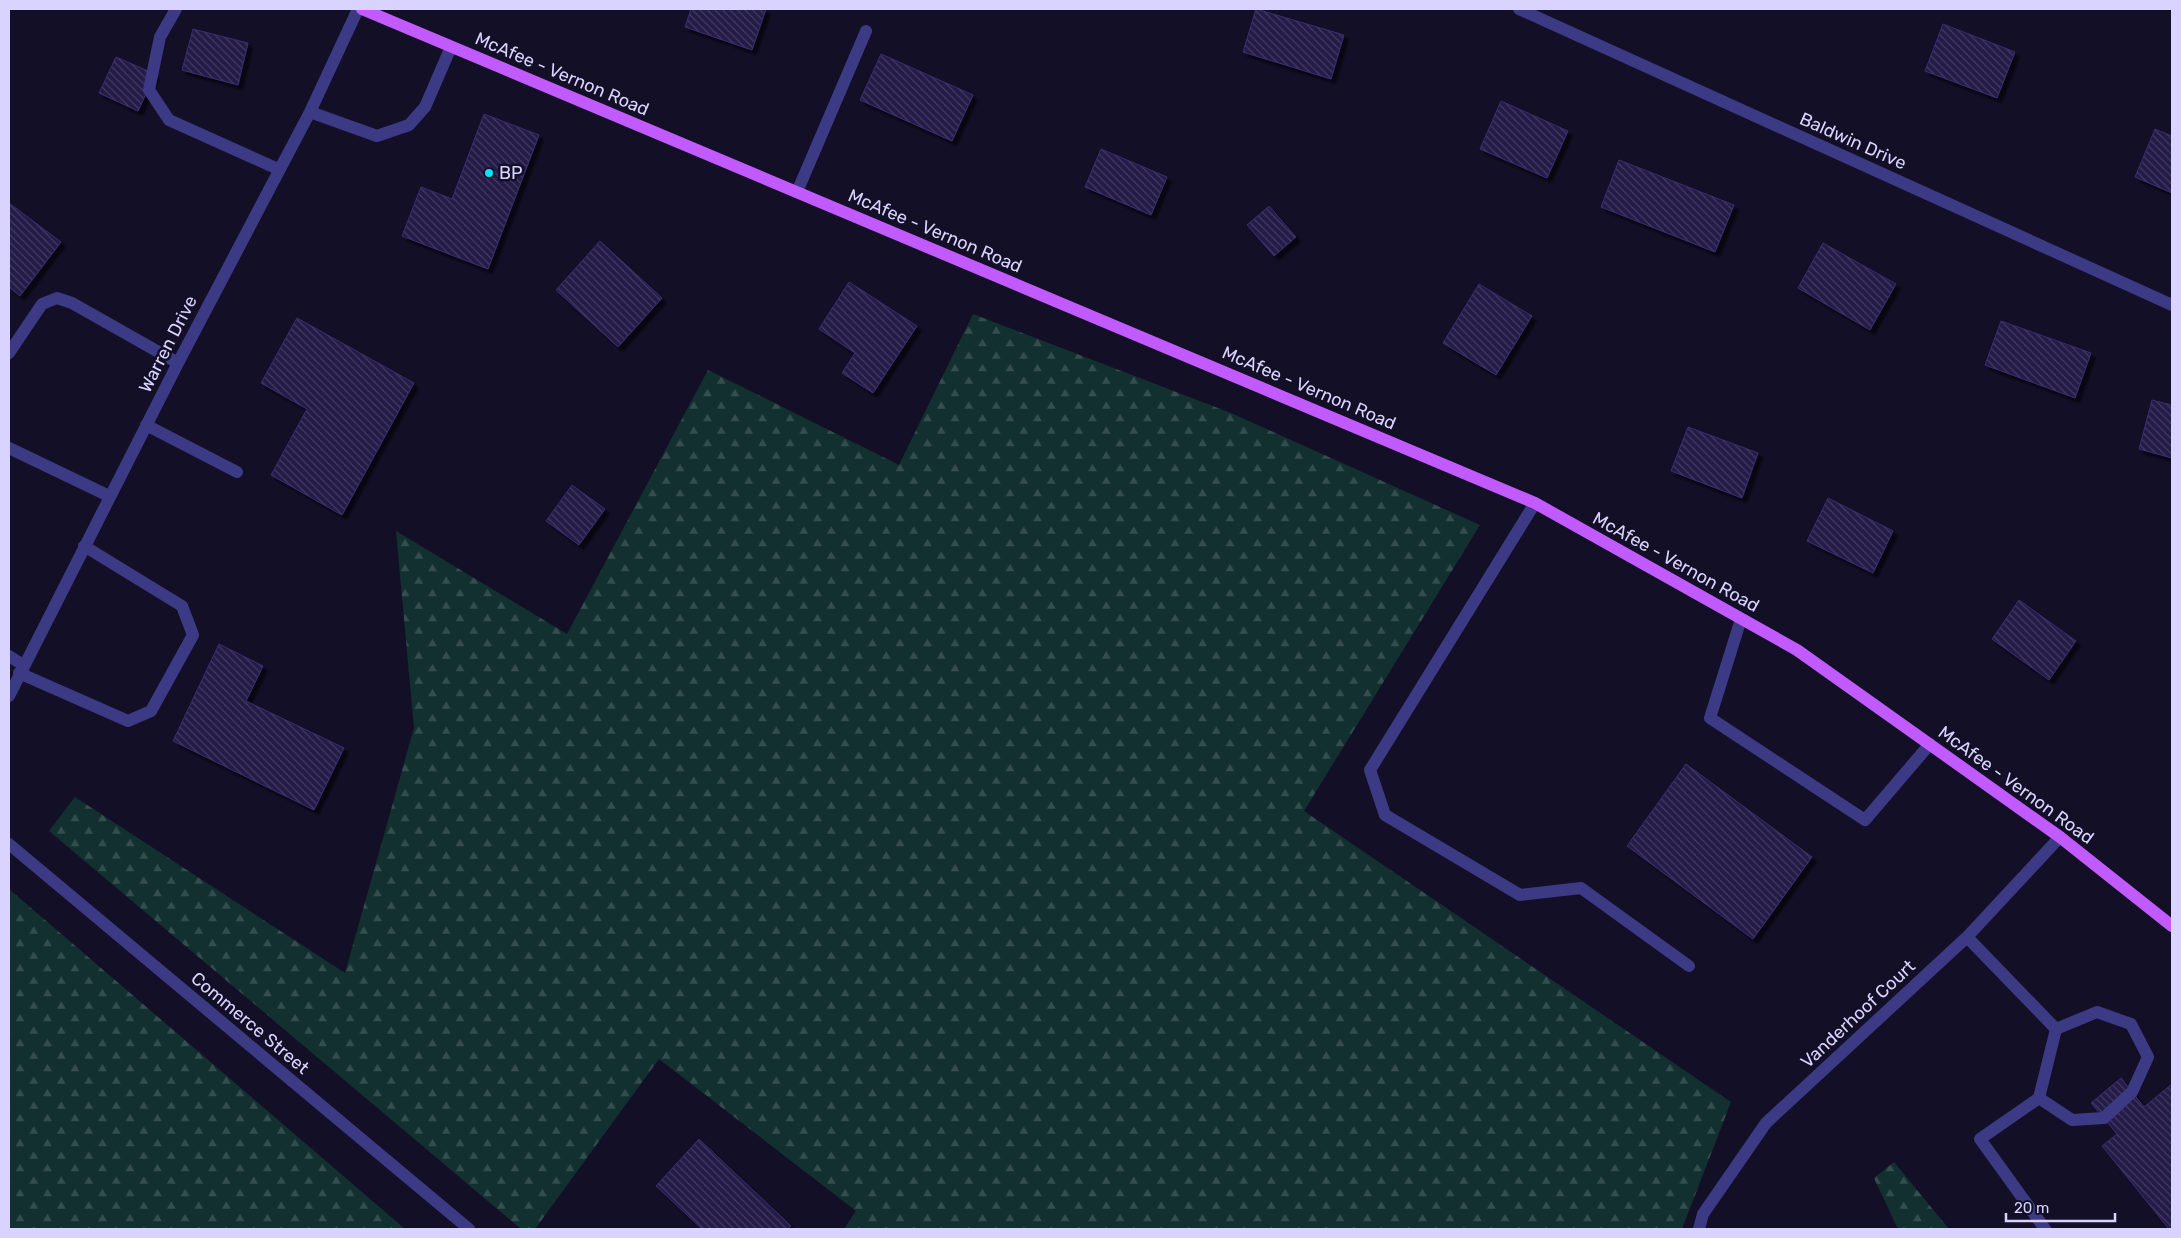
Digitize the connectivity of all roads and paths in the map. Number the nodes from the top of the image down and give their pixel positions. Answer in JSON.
{"nodes":[{"id":1,"x":176,"y":9,"type":"edge"},
{"id":2,"x":358,"y":9,"type":"edge"},
{"id":3,"x":362,"y":9,"type":"edge"},
{"id":4,"x":1519,"y":9,"type":"edge"},
{"id":5,"x":866,"y":31,"type":"dead end"},
{"id":6,"x":451,"y":47,"type":"junction"},
{"id":7,"x":310,"y":112,"type":"junction"},
{"id":8,"x":278,"y":169,"type":"junction"},
{"id":9,"x":797,"y":192,"type":"junction"},
{"id":10,"x":2172,"y":305,"type":"edge"},
{"id":11,"x":9,"y":354,"type":"edge"},
{"id":12,"x":178,"y":363,"type":"junction"},
{"id":13,"x":146,"y":425,"type":"junction"},
{"id":14,"x":9,"y":448,"type":"edge"},
{"id":15,"x":236,"y":472,"type":"dead end"},
{"id":16,"x":109,"y":496,"type":"junction"},
{"id":17,"x":1535,"y":503,"type":"junction"},
{"id":18,"x":84,"y":546,"type":"junction"},
{"id":19,"x":1741,"y":619,"type":"junction"},
{"id":20,"x":9,"y":656,"type":"edge"},
{"id":21,"x":21,"y":669,"type":"junction"},
{"id":22,"x":9,"y":696,"type":"edge"},
{"id":23,"x":1930,"y":744,"type":"junction"},
{"id":24,"x":2060,"y":837,"type":"junction"},
{"id":25,"x":9,"y":844,"type":"edge"},
{"id":26,"x":2172,"y":926,"type":"edge"},
{"id":27,"x":1967,"y":937,"type":"junction"},
{"id":28,"x":1688,"y":966,"type":"dead end"},
{"id":29,"x":2056,"y":1029,"type":"junction"},
{"id":30,"x":2039,"y":1098,"type":"junction"},
{"id":31,"x":469,"y":1229,"type":"edge"},
{"id":32,"x":1699,"y":1229,"type":"edge"},
{"id":33,"x":2045,"y":1229,"type":"edge"}],
"edges":[{"from":1,"to":8,"type":"street"},
{"from":2,"to":7,"type":"street","name":"Warren Drive"},
{"from":3,"to":6,"type":"main road","name":"McAfee - Vernon Road"},
{"from":4,"to":10,"type":"street","name":"Baldwin Drive"},
{"from":5,"to":9,"type":"street"},
{"from":6,"to":7,"type":"street"},
{"from":6,"to":9,"type":"main road","name":"McAfee - Vernon Road"},
{"from":7,"to":8,"type":"street","name":"Warren Drive"},
{"from":8,"to":12,"type":"street","name":"Warren Drive"},
{"from":9,"to":17,"type":"main road","name":"McAfee - Vernon Road"},
{"from":11,"to":12,"type":"street"},
{"from":12,"to":13,"type":"street","name":"Warren Drive"},
{"from":13,"to":15,"type":"street"},
{"from":13,"to":16,"type":"street","name":"Warren Drive"},
{"from":14,"to":16,"type":"street"},
{"from":16,"to":18,"type":"street","name":"Warren Drive"},
{"from":17,"to":19,"type":"main road","name":"McAfee - Vernon Road"},
{"from":17,"to":28,"type":"street"},
{"from":18,"to":21,"type":"street","name":"Warren Drive"},
{"from":18,"to":21,"type":"street"},
{"from":19,"to":23,"type":"main road","name":"McAfee - Vernon Road"},
{"from":19,"to":23,"type":"street"},
{"from":20,"to":21,"type":"street"},
{"from":21,"to":22,"type":"street","name":"Warren Drive"},
{"from":23,"to":24,"type":"main road","name":"McAfee - Vernon Road"},
{"from":24,"to":26,"type":"main road","name":"McAfee - Vernon Road"},
{"from":24,"to":27,"type":"street","name":"Vanderhoof Court"},
{"from":25,"to":31,"type":"street","name":"Commerce Street"},
{"from":27,"to":29,"type":"street"},
{"from":27,"to":32,"type":"street","name":"Vanderhoof Court"},
{"from":29,"to":30,"type":"street"},
{"from":29,"to":30,"type":"street"},
{"from":30,"to":33,"type":"street"}]}
